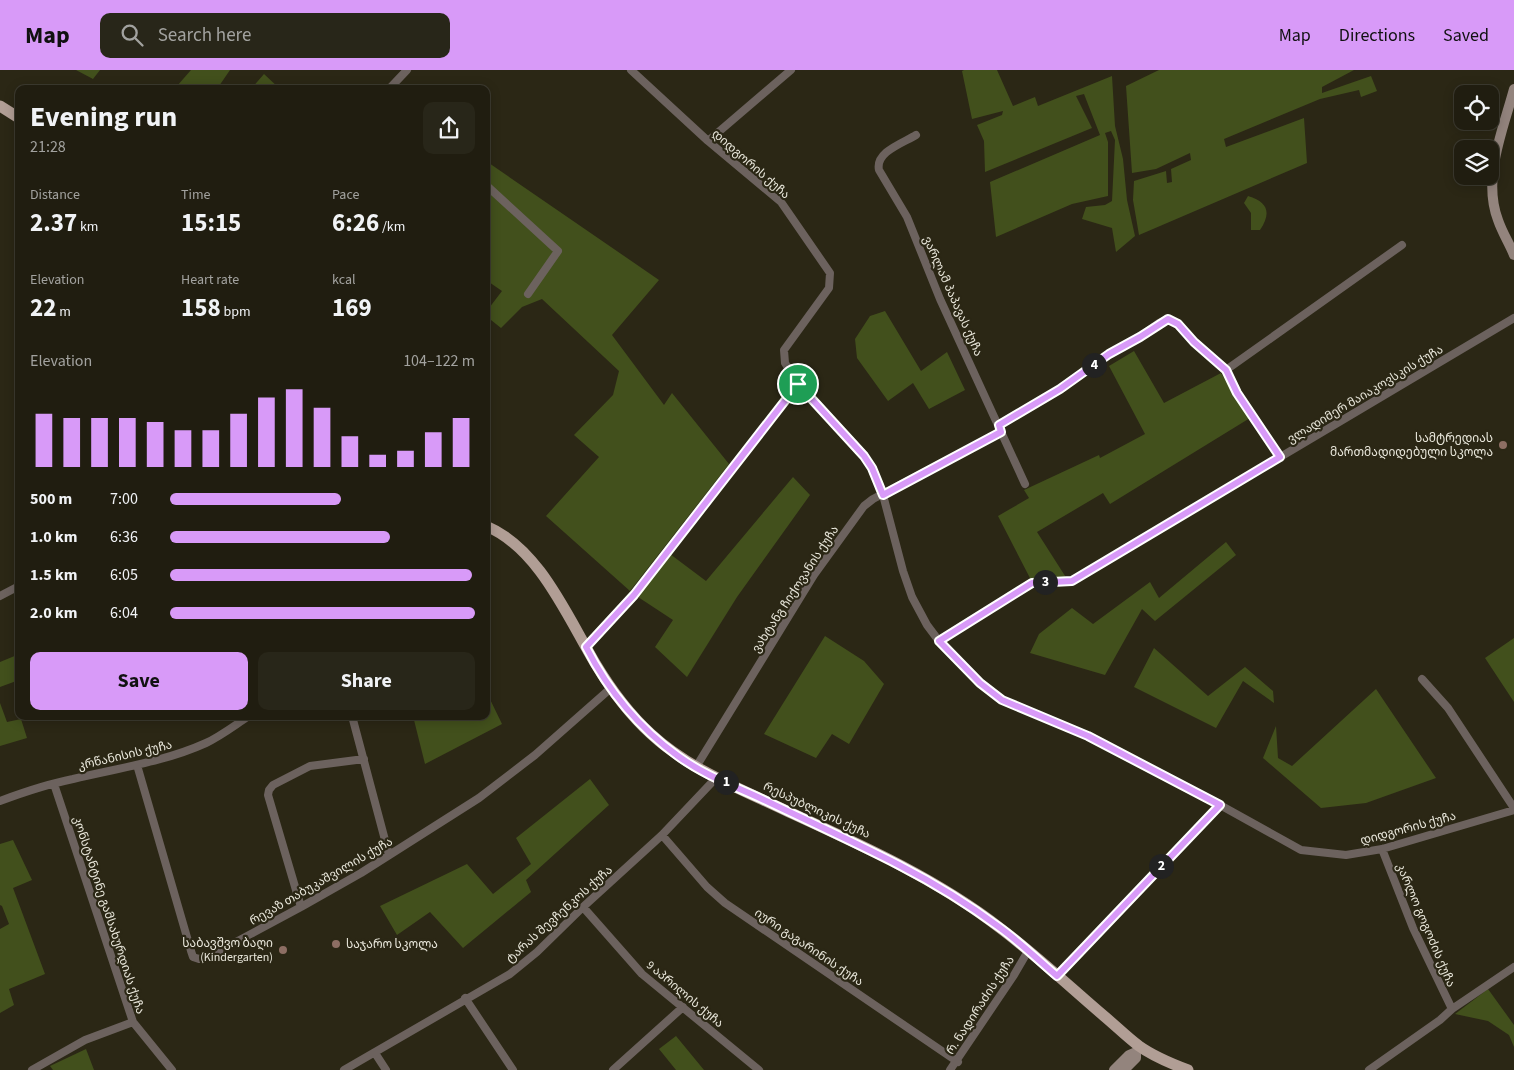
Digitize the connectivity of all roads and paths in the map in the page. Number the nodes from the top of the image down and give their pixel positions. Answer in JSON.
{"nodes":[{"id":1,"x":407,"y":70,"type":"edge"},
{"id":2,"x":631,"y":70,"type":"edge"},
{"id":3,"x":791,"y":70,"type":"edge"},
{"id":4,"x":393,"y":85,"type":"edge"},
{"id":5,"x":1514,"y":89,"type":"edge"},
{"id":6,"x":0,"y":106,"type":"edge"},
{"id":7,"x":15,"y":115,"type":"edge"},
{"id":8,"x":916,"y":135,"type":"dead end"},
{"id":9,"x":708,"y":141,"type":"junction"},
{"id":10,"x":490,"y":189,"type":"edge"},
{"id":11,"x":1402,"y":245,"type":"dead end"},
{"id":12,"x":1514,"y":255,"type":"edge"},
{"id":13,"x":528,"y":294,"type":"dead end"},
{"id":14,"x":1514,"y":318,"type":"edge"},
{"id":15,"x":1226,"y":370,"type":"junction"},
{"id":16,"x":798,"y":384,"type":"junction"},
{"id":17,"x":1000,"y":428,"type":"junction"},
{"id":18,"x":1280,"y":457,"type":"junction"},
{"id":19,"x":1025,"y":484,"type":"dead end"},
{"id":20,"x":883,"y":495,"type":"junction"},
{"id":21,"x":490,"y":527,"type":"edge"},
{"id":22,"x":15,"y":588,"type":"edge"},
{"id":23,"x":0,"y":596,"type":"edge"},
{"id":24,"x":939,"y":641,"type":"junction"},
{"id":25,"x":586,"y":647,"type":"junction"},
{"id":26,"x":1422,"y":679,"type":"dead end"},
{"id":27,"x":611,"y":688,"type":"junction"},
{"id":28,"x":242,"y":720,"type":"edge"},
{"id":29,"x":353,"y":720,"type":"edge"},
{"id":30,"x":364,"y":758,"type":"junction"},
{"id":31,"x":137,"y":766,"type":"junction"},
{"id":32,"x":696,"y":767,"type":"junction"},
{"id":33,"x":716,"y":778,"type":"junction"},
{"id":34,"x":54,"y":784,"type":"junction"},
{"id":35,"x":0,"y":801,"type":"edge"},
{"id":36,"x":1220,"y":805,"type":"junction"},
{"id":37,"x":1514,"y":809,"type":"edge"},
{"id":38,"x":662,"y":835,"type":"junction"},
{"id":39,"x":1382,"y":849,"type":"junction"},
{"id":40,"x":390,"y":855,"type":"junction"},
{"id":41,"x":302,"y":907,"type":"junction"},
{"id":42,"x":583,"y":907,"type":"junction"},
{"id":43,"x":1028,"y":951,"type":"junction"},
{"id":44,"x":1514,"y":967,"type":"edge"},
{"id":45,"x":1057,"y":976,"type":"junction"},
{"id":46,"x":466,"y":998,"type":"junction"},
{"id":47,"x":683,"y":1008,"type":"junction"},
{"id":48,"x":1452,"y":1009,"type":"junction"},
{"id":49,"x":133,"y":1022,"type":"junction"},
{"id":50,"x":1138,"y":1049,"type":"junction"},
{"id":51,"x":375,"y":1053,"type":"junction"},
{"id":52,"x":958,"y":1062,"type":"junction"},
{"id":53,"x":32,"y":1070,"type":"edge"},
{"id":54,"x":172,"y":1070,"type":"edge"},
{"id":55,"x":344,"y":1070,"type":"edge"},
{"id":56,"x":386,"y":1070,"type":"edge"},
{"id":57,"x":513,"y":1070,"type":"edge"},
{"id":58,"x":612,"y":1070,"type":"edge"},
{"id":59,"x":759,"y":1070,"type":"edge"},
{"id":60,"x":950,"y":1070,"type":"edge"},
{"id":61,"x":1114,"y":1070,"type":"edge"},
{"id":62,"x":1124,"y":1070,"type":"edge"},
{"id":63,"x":1188,"y":1070,"type":"edge"},
{"id":64,"x":1369,"y":1070,"type":"edge"}],
"edges":[{"from":1,"to":4,"type":"street"},
{"from":2,"to":9,"type":"street","name":"დიდგორის ქუჩა"},
{"from":3,"to":9,"type":"street"},
{"from":5,"to":12,"type":"street"},
{"from":6,"to":7,"type":"main road"},
{"from":8,"to":17,"type":"street","name":"ვარლამ პაპავას ქუჩა"},
{"from":9,"to":16,"type":"street","name":"დიდგორის ქუჩა"},
{"from":10,"to":13,"type":"street"},
{"from":11,"to":15,"type":"street"},
{"from":14,"to":18,"type":"street","name":"ვლადიმერ მაიაკოვსკის ქუჩა"},
{"from":15,"to":17,"type":"street","name":"ვახტანგ ჩიქოვანის ქუჩა"},
{"from":15,"to":18,"type":"street"},
{"from":16,"to":20,"type":"street","name":"დიდგორის ქუჩა"},
{"from":16,"to":25,"type":"street"},
{"from":17,"to":19,"type":"street","name":"ვარლამ პაპავას ქუჩა"},
{"from":17,"to":20,"type":"street","name":"ვახტანგ ჩიქოვანის ქუჩა"},
{"from":18,"to":24,"type":"street","name":"ვლადიმერ მაიაკოვსკის ქუჩა"},
{"from":20,"to":24,"type":"street","name":"დიდგორის ქუჩა"},
{"from":20,"to":32,"type":"street","name":"ვახტანგ ჩიქოვანის ქუჩა"},
{"from":21,"to":25,"type":"main road","name":"რესპუბლიკის ქუჩა"},
{"from":22,"to":23,"type":"street"},
{"from":24,"to":36,"type":"street","name":"დიდგორის ქუჩა"},
{"from":25,"to":27,"type":"main road","name":"რესპუბლიკის ქუჩა"},
{"from":26,"to":37,"type":"street"},
{"from":27,"to":32,"type":"main road","name":"რესპუბლიკის ქუჩა"},
{"from":27,"to":40,"type":"street","name":"რევაზ თაბუკაშვილის ქუჩა"},
{"from":28,"to":31,"type":"street","name":"კრწანისის ქუჩა"},
{"from":29,"to":30,"type":"street"},
{"from":30,"to":40,"type":"street"},
{"from":30,"to":41,"type":"street"},
{"from":31,"to":34,"type":"street","name":"კრწანისის ქუჩა"},
{"from":31,"to":41,"type":"street","name":"რევაზ თაბუკაშვილის ქუჩა"},
{"from":32,"to":33,"type":"main road","name":"რესპუბლიკის ქუჩა"},
{"from":33,"to":38,"type":"street","name":"ტარას შევჩენკოს ქუჩა"},
{"from":33,"to":43,"type":"main road","name":"რესპუბლიკის ქუჩა"},
{"from":34,"to":35,"type":"street","name":"კრწანისის ქუჩა"},
{"from":34,"to":49,"type":"street","name":"კონსტანტინე გამსახურდიას ქუჩა"},
{"from":36,"to":39,"type":"street","name":"დიდგორის ქუჩა"},
{"from":36,"to":45,"type":"street"},
{"from":37,"to":39,"type":"street","name":"დიდგორის ქუჩა"},
{"from":38,"to":42,"type":"street","name":"ტარას შევჩენკოს ქუჩა"},
{"from":38,"to":52,"type":"street","name":"იური გაგარინის ქუჩა"},
{"from":39,"to":48,"type":"street","name":"კარლო გოგოძის ქუჩა"},
{"from":40,"to":41,"type":"street","name":"რევაზ თაბუკაშვილის ქუჩა"},
{"from":42,"to":46,"type":"street","name":"ტარას შევჩენკოს ქუჩა"},
{"from":42,"to":47,"type":"street","name":"9 აპრილის ქუჩა"},
{"from":43,"to":45,"type":"main road","name":"რესპუბლიკის ქუჩა"},
{"from":43,"to":52,"type":"street","name":"რ. ნადირაძის ქუჩა"},
{"from":44,"to":48,"type":"street"},
{"from":45,"to":50,"type":"main road","name":"რესპუბლიკის ქუჩა"},
{"from":46,"to":51,"type":"street","name":"ტარას შევჩენკოს ქუჩა"},
{"from":46,"to":57,"type":"street"},
{"from":47,"to":58,"type":"street"},
{"from":47,"to":59,"type":"street","name":"9 აპრილის ქუჩა"},
{"from":48,"to":64,"type":"street"},
{"from":49,"to":53,"type":"street"},
{"from":49,"to":54,"type":"street","name":"კონსტანტინე გამსახურდიას ქუჩა"},
{"from":50,"to":61,"type":"street"},
{"from":50,"to":62,"type":"street"},
{"from":50,"to":63,"type":"main road","name":"რესპუბლიკის ქუჩა"},
{"from":51,"to":55,"type":"street","name":"ტარას შევჩენკოს ქუჩა"},
{"from":51,"to":56,"type":"street"},
{"from":52,"to":60,"type":"street","name":"რ. ნადირაძის ქუჩა"}]}
